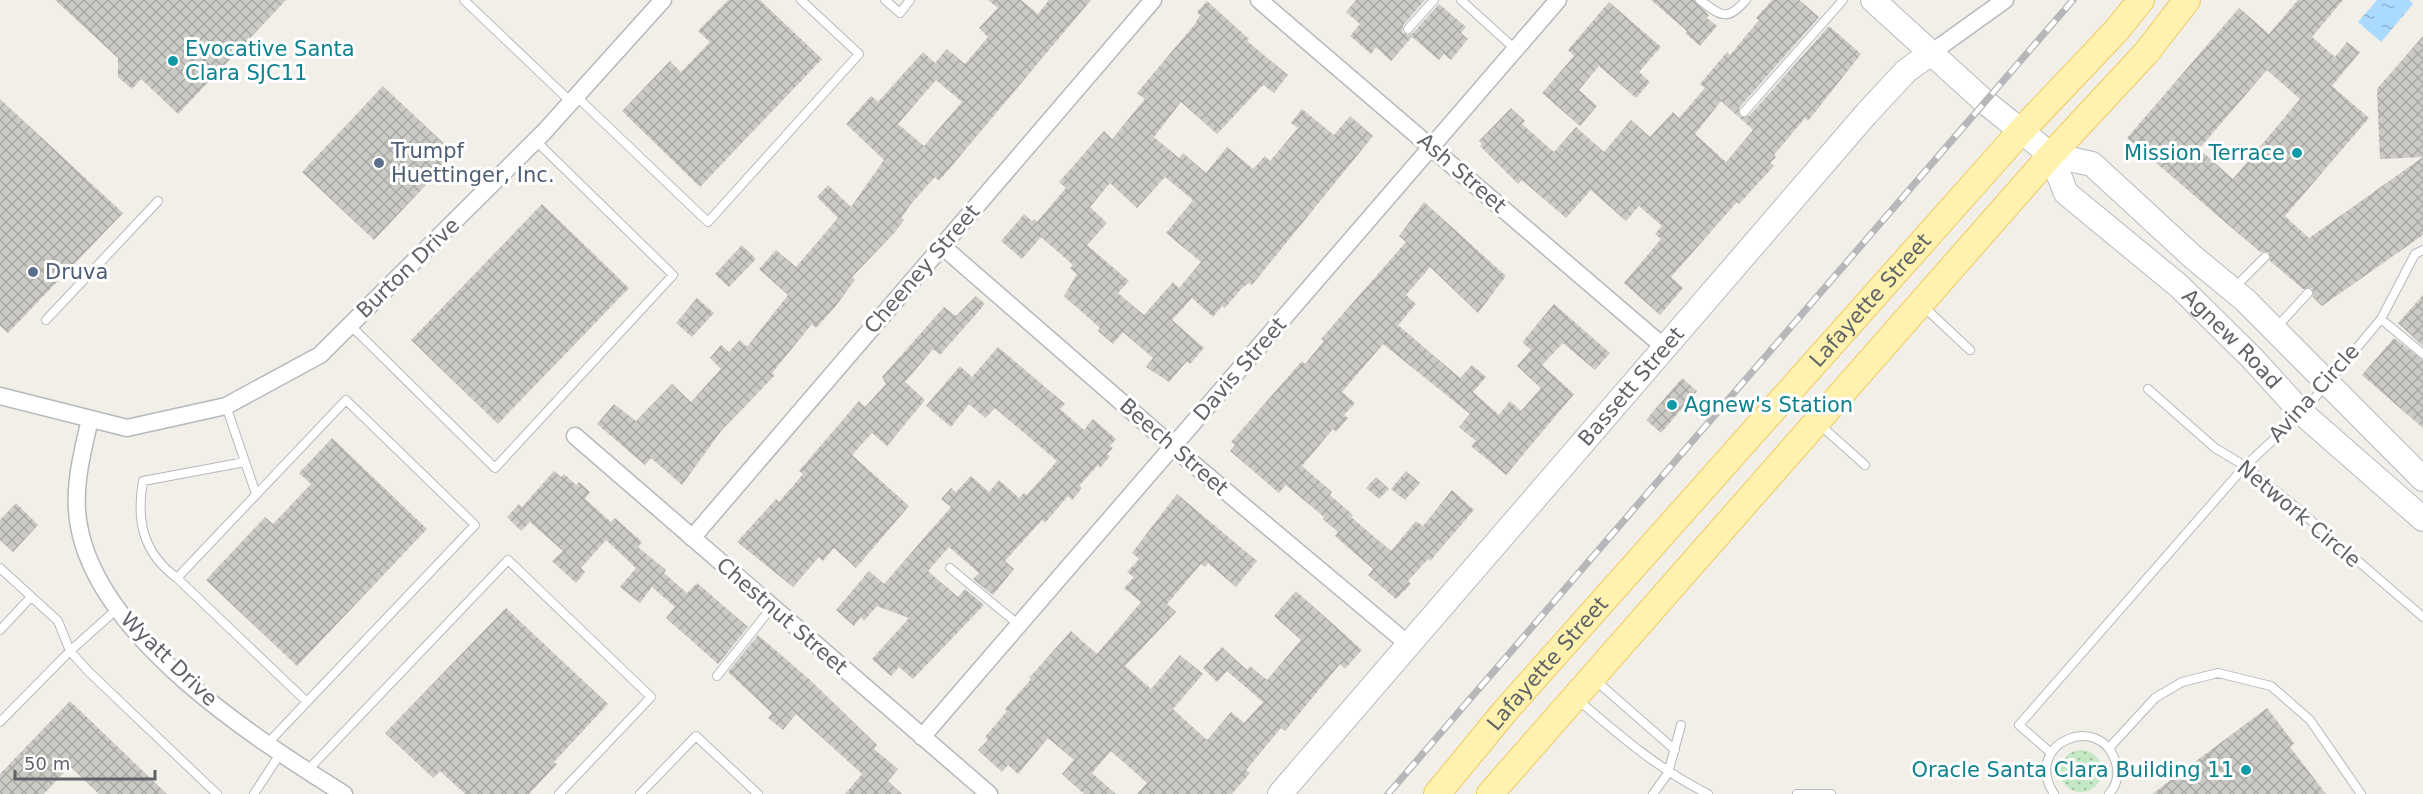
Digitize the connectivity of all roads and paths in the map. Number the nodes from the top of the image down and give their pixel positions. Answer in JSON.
{"nodes":[{"id":1,"x":464,"y":0,"type":"edge"},
{"id":2,"x":663,"y":0,"type":"edge"},
{"id":3,"x":801,"y":0,"type":"edge"},
{"id":4,"x":885,"y":0,"type":"edge"},
{"id":5,"x":910,"y":0,"type":"edge"},
{"id":6,"x":1153,"y":0,"type":"edge"},
{"id":7,"x":1260,"y":0,"type":"edge"},
{"id":8,"x":1434,"y":0,"type":"edge"},
{"id":9,"x":1461,"y":0,"type":"edge"},
{"id":10,"x":1558,"y":0,"type":"edge"},
{"id":11,"x":1701,"y":0,"type":"edge"},
{"id":12,"x":1746,"y":0,"type":"edge"},
{"id":13,"x":1843,"y":0,"type":"edge"},
{"id":14,"x":2005,"y":0,"type":"edge"},
{"id":15,"x":2141,"y":0,"type":"edge"},
{"id":16,"x":2187,"y":0,"type":"edge"},
{"id":17,"x":1876,"y":1,"type":"edge"},
{"id":18,"x":1408,"y":29,"type":"dead end"},
{"id":19,"x":1515,"y":49,"type":"junction"},
{"id":20,"x":1931,"y":53,"type":"junction"},
{"id":21,"x":574,"y":100,"type":"junction"},
{"id":22,"x":1744,"y":112,"type":"dead end"},
{"id":23,"x":2022,"y":130,"type":"junction"},
{"id":24,"x":535,"y":140,"type":"junction"},
{"id":25,"x":1431,"y":147,"type":"junction"},
{"id":26,"x":2051,"y":155,"type":"junction"},
{"id":27,"x":158,"y":201,"type":"dead end"},
{"id":28,"x":942,"y":246,"type":"junction"},
{"id":29,"x":2423,"y":250,"type":"edge"},
{"id":30,"x":2265,"y":257,"type":"dead end"},
{"id":31,"x":2232,"y":289,"type":"junction"},
{"id":32,"x":2308,"y":293,"type":"dead end"},
{"id":33,"x":1920,"y":304,"type":"junction"},
{"id":34,"x":2381,"y":319,"type":"junction"},
{"id":35,"x":46,"y":320,"type":"dead end"},
{"id":36,"x":349,"y":325,"type":"junction"},
{"id":37,"x":2274,"y":330,"type":"junction"},
{"id":38,"x":1664,"y":347,"type":"junction"},
{"id":39,"x":1970,"y":350,"type":"dead end"},
{"id":40,"x":2423,"y":354,"type":"edge"},
{"id":41,"x":2326,"y":382,"type":"junction"},
{"id":42,"x":2148,"y":389,"type":"dead end"},
{"id":43,"x":0,"y":396,"type":"edge"},
{"id":44,"x":226,"y":406,"type":"junction"},
{"id":45,"x":2302,"y":412,"type":"junction"},
{"id":46,"x":90,"y":419,"type":"junction"},
{"id":47,"x":1816,"y":422,"type":"junction"},
{"id":48,"x":575,"y":436,"type":"dead end"},
{"id":49,"x":1173,"y":447,"type":"junction"},
{"id":50,"x":245,"y":462,"type":"junction"},
{"id":51,"x":1865,"y":465,"type":"dead end"},
{"id":52,"x":2245,"y":466,"type":"junction"},
{"id":53,"x":2423,"y":479,"type":"edge"},
{"id":54,"x":256,"y":494,"type":"junction"},
{"id":55,"x":2423,"y":519,"type":"edge"},
{"id":56,"x":692,"y":538,"type":"junction"},
{"id":57,"x":0,"y":568,"type":"edge"},
{"id":58,"x":950,"y":568,"type":"dead end"},
{"id":59,"x":177,"y":578,"type":"junction"},
{"id":60,"x":30,"y":598,"type":"junction"},
{"id":61,"x":772,"y":607,"type":"junction"},
{"id":62,"x":117,"y":609,"type":"junction"},
{"id":63,"x":2423,"y":617,"type":"edge"},
{"id":64,"x":1019,"y":625,"type":"junction"},
{"id":65,"x":0,"y":630,"type":"edge"},
{"id":66,"x":1408,"y":644,"type":"junction"},
{"id":67,"x":70,"y":651,"type":"junction"},
{"id":68,"x":717,"y":676,"type":"dead end"},
{"id":69,"x":1592,"y":677,"type":"junction"},
{"id":70,"x":1574,"y":697,"type":"junction"},
{"id":71,"x":307,"y":702,"type":"junction"},
{"id":72,"x":0,"y":722,"type":"edge"},
{"id":73,"x":1681,"y":725,"type":"dead end"},
{"id":74,"x":922,"y":738,"type":"junction"},
{"id":75,"x":2109,"y":748,"type":"junction"},
{"id":76,"x":273,"y":750,"type":"junction"},
{"id":77,"x":1675,"y":750,"type":"junction"},
{"id":78,"x":2051,"y":753,"type":"junction"},
{"id":79,"x":307,"y":771,"type":"junction"},
{"id":80,"x":1668,"y":773,"type":"junction"},
{"id":81,"x":217,"y":794,"type":"edge"},
{"id":82,"x":254,"y":794,"type":"edge"},
{"id":83,"x":344,"y":794,"type":"edge"},
{"id":84,"x":559,"y":794,"type":"edge"},
{"id":85,"x":640,"y":794,"type":"edge"},
{"id":86,"x":758,"y":794,"type":"edge"},
{"id":87,"x":989,"y":794,"type":"edge"},
{"id":88,"x":1280,"y":794,"type":"edge"},
{"id":89,"x":1437,"y":794,"type":"edge"},
{"id":90,"x":1490,"y":794,"type":"edge"},
{"id":91,"x":1653,"y":794,"type":"edge"},
{"id":92,"x":1708,"y":794,"type":"edge"},
{"id":93,"x":1797,"y":794,"type":"edge"},
{"id":94,"x":1831,"y":794,"type":"edge"},
{"id":95,"x":2054,"y":794,"type":"edge"},
{"id":96,"x":2109,"y":794,"type":"edge"},
{"id":97,"x":2361,"y":794,"type":"edge"}],
"edges":[{"from":1,"to":21,"type":"lane"},
{"from":2,"to":21,"type":"street","name":"Burton Drive"},
{"from":3,"to":21,"type":"lane"},
{"from":4,"to":5,"type":"lane"},
{"from":6,"to":28,"type":"street","name":"Cheeney Street"},
{"from":7,"to":25,"type":"street","name":"Ash Street"},
{"from":8,"to":18,"type":"lane"},
{"from":9,"to":19,"type":"lane"},
{"from":10,"to":19,"type":"street","name":"Davis Street"},
{"from":11,"to":12,"type":"lane"},
{"from":13,"to":22,"type":"lane"},
{"from":14,"to":20,"type":"street","name":"Bassett Street"},
{"from":15,"to":23,"type":"main road","name":"Lafayette Street"},
{"from":16,"to":26,"type":"main road","name":"Lafayette Street"},
{"from":17,"to":20,"type":"street","name":"Agnew Road"},
{"from":19,"to":25,"type":"street","name":"Davis Street"},
{"from":20,"to":23,"type":"street","name":"Agnew Road"},
{"from":20,"to":38,"type":"street","name":"Bassett Street"},
{"from":21,"to":24,"type":"street","name":"Burton Drive"},
{"from":23,"to":26,"type":"street","name":"Agnew Road"},
{"from":23,"to":89,"type":"main road","name":"Lafayette Street"},
{"from":24,"to":36,"type":"street","name":"Burton Drive"},
{"from":24,"to":36,"type":"lane"},
{"from":25,"to":38,"type":"street","name":"Ash Street"},
{"from":25,"to":49,"type":"street","name":"Davis Street"},
{"from":26,"to":31,"type":"street","name":"Agnew Road"},
{"from":26,"to":33,"type":"main road","name":"Lafayette Street"},
{"from":26,"to":45,"type":"street","name":"Agnew Road"},
{"from":27,"to":35,"type":"lane"},
{"from":28,"to":49,"type":"street","name":"Beech Street"},
{"from":28,"to":56,"type":"street","name":"Cheeney Street"},
{"from":29,"to":34,"type":"lane","name":"Avina Circle"},
{"from":30,"to":31,"type":"lane"},
{"from":31,"to":37,"type":"street","name":"Agnew Road"},
{"from":32,"to":37,"type":"lane"},
{"from":33,"to":39,"type":"lane"},
{"from":33,"to":47,"type":"main road","name":"Lafayette Street"},
{"from":34,"to":40,"type":"lane"},
{"from":34,"to":41,"type":"lane","name":"Avina Circle"},
{"from":36,"to":44,"type":"street","name":"Burton Drive"},
{"from":37,"to":41,"type":"street","name":"Agnew Road"},
{"from":38,"to":66,"type":"street","name":"Bassett Street"},
{"from":41,"to":45,"type":"lane","name":"Avina Circle"},
{"from":41,"to":53,"type":"street","name":"Agnew Road"},
{"from":42,"to":52,"type":"lane","name":"Network Circle"},
{"from":43,"to":46,"type":"street"},
{"from":44,"to":46,"type":"street","name":"Burton Drive"},
{"from":44,"to":50,"type":"lane"},
{"from":45,"to":52,"type":"lane","name":"Avina Circle"},
{"from":45,"to":55,"type":"street","name":"Agnew Road"},
{"from":46,"to":62,"type":"street","name":"Wyatt Drive"},
{"from":47,"to":51,"type":"lane"},
{"from":47,"to":69,"type":"main road","name":"Lafayette Street"},
{"from":48,"to":56,"type":"street","name":"Chestnut Street"},
{"from":49,"to":64,"type":"street","name":"Davis Street"},
{"from":49,"to":66,"type":"street","name":"Beech Street"},
{"from":50,"to":54,"type":"lane"},
{"from":50,"to":59,"type":"lane"},
{"from":52,"to":63,"type":"lane","name":"Network Circle"},
{"from":52,"to":78,"type":"lane","name":"Avina Circle"},
{"from":54,"to":59,"type":"lane"},
{"from":54,"to":71,"type":"lane"},
{"from":56,"to":61,"type":"street","name":"Chestnut Street"},
{"from":57,"to":60,"type":"lane"},
{"from":58,"to":64,"type":"lane"},
{"from":59,"to":71,"type":"lane"},
{"from":60,"to":65,"type":"lane"},
{"from":60,"to":67,"type":"lane"},
{"from":61,"to":68,"type":"lane"},
{"from":61,"to":74,"type":"street","name":"Chestnut Street"},
{"from":62,"to":67,"type":"lane"},
{"from":62,"to":76,"type":"street","name":"Wyatt Drive"},
{"from":64,"to":74,"type":"street","name":"Davis Street"},
{"from":66,"to":88,"type":"street","name":"Bassett Street"},
{"from":67,"to":72,"type":"lane"},
{"from":67,"to":81,"type":"lane"},
{"from":69,"to":70,"type":"main road","name":"Lafayette Street"},
{"from":69,"to":77,"type":"lane"},
{"from":70,"to":80,"type":"lane"},
{"from":70,"to":90,"type":"main road","name":"Lafayette Street"},
{"from":71,"to":76,"type":"lane"},
{"from":73,"to":77,"type":"lane"},
{"from":74,"to":87,"type":"street","name":"Chestnut Street"},
{"from":75,"to":78,"type":"lane"},
{"from":75,"to":96,"type":"lane"},
{"from":75,"to":97,"type":"lane"},
{"from":76,"to":79,"type":"street","name":"Wyatt Drive"},
{"from":76,"to":82,"type":"lane"},
{"from":77,"to":80,"type":"lane"},
{"from":78,"to":95,"type":"lane"},
{"from":79,"to":83,"type":"street","name":"Wyatt Drive"},
{"from":79,"to":84,"type":"lane"},
{"from":80,"to":91,"type":"lane"},
{"from":80,"to":92,"type":"lane"},
{"from":85,"to":86,"type":"lane"},
{"from":93,"to":94,"type":"lane"}]}
